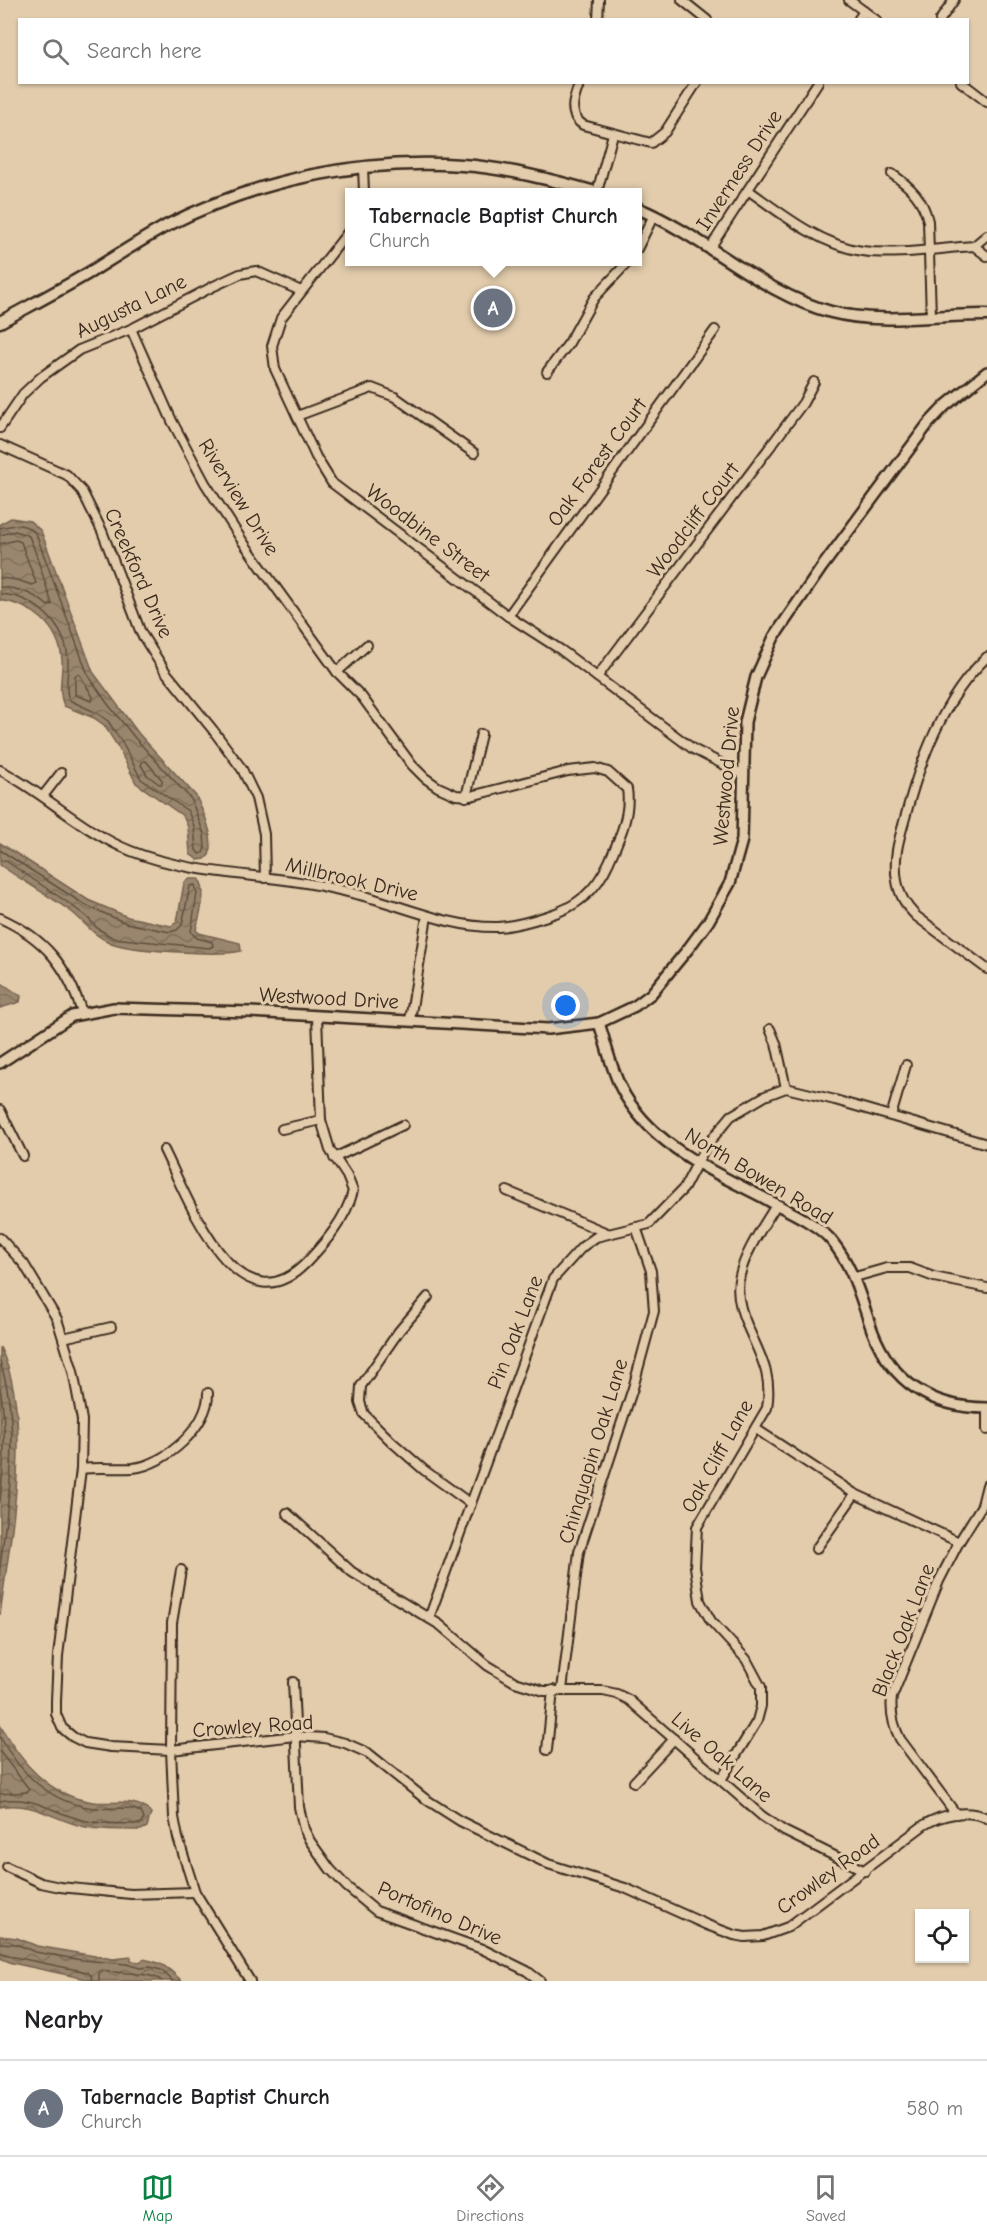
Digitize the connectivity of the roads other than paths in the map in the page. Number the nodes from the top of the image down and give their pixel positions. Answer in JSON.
{"nodes":[{"id":1,"x":599,"y":0,"type":"edge"},
{"id":2,"x":682,"y":0,"type":"edge"},
{"id":3,"x":849,"y":0,"type":"edge"},
{"id":4,"x":954,"y":0,"type":"edge"},
{"id":5,"x":864,"y":11,"type":"junction"},
{"id":6,"x":598,"y":18,"type":"edge"},
{"id":7,"x":704,"y":18,"type":"edge"},
{"id":8,"x":859,"y":18,"type":"edge"},
{"id":9,"x":873,"y":18,"type":"edge"},
{"id":10,"x":941,"y":18,"type":"edge"},
{"id":11,"x":579,"y":84,"type":"edge"},
{"id":12,"x":696,"y":84,"type":"edge"},
{"id":13,"x":817,"y":84,"type":"edge"},
{"id":14,"x":964,"y":84,"type":"edge"},
{"id":15,"x":987,"y":102,"type":"edge"},
{"id":16,"x":613,"y":134,"type":"junction"},
{"id":17,"x":363,"y":167,"type":"junction"},
{"id":18,"x":892,"y":174,"type":"dead end"},
{"id":19,"x":364,"y":188,"type":"edge"},
{"id":20,"x":580,"y":188,"type":"edge"},
{"id":21,"x":597,"y":188,"type":"edge"},
{"id":22,"x":748,"y":190,"type":"junction"},
{"id":23,"x":642,"y":210,"type":"edge"},
{"id":24,"x":654,"y":215,"type":"junction"},
{"id":25,"x":987,"y":235,"type":"edge"},
{"id":26,"x":345,"y":236,"type":"edge"},
{"id":27,"x":642,"y":239,"type":"edge"},
{"id":28,"x":974,"y":246,"type":"junction"},
{"id":29,"x":710,"y":248,"type":"junction"},
{"id":30,"x":928,"y":249,"type":"junction"},
{"id":31,"x":987,"y":256,"type":"edge"},
{"id":32,"x":623,"y":266,"type":"edge"},
{"id":33,"x":301,"y":291,"type":"junction"},
{"id":34,"x":987,"y":315,"type":"edge"},
{"id":35,"x":931,"y":316,"type":"junction"},
{"id":36,"x":0,"y":322,"type":"edge"},
{"id":37,"x":131,"y":329,"type":"junction"},
{"id":38,"x":715,"y":330,"type":"dead end"},
{"id":39,"x":548,"y":372,"type":"dead end"},
{"id":40,"x":987,"y":372,"type":"edge"},
{"id":41,"x":814,"y":381,"type":"dead end"},
{"id":42,"x":297,"y":416,"type":"junction"},
{"id":43,"x":0,"y":428,"type":"edge"},
{"id":44,"x":0,"y":446,"type":"edge"},
{"id":45,"x":474,"y":453,"type":"dead end"},
{"id":46,"x":508,"y":616,"type":"junction"},
{"id":47,"x":367,"y":645,"type":"dead end"},
{"id":48,"x":987,"y":657,"type":"edge"},
{"id":49,"x":337,"y":672,"type":"junction"},
{"id":50,"x":597,"y":677,"type":"junction"},
{"id":51,"x":481,"y":734,"type":"dead end"},
{"id":52,"x":0,"y":770,"type":"edge"},
{"id":53,"x":61,"y":773,"type":"dead end"},
{"id":54,"x":744,"y":775,"type":"junction"},
{"id":55,"x":43,"y":796,"type":"junction"},
{"id":56,"x":466,"y":796,"type":"junction"},
{"id":57,"x":265,"y":878,"type":"junction"},
{"id":58,"x":427,"y":916,"type":"junction"},
{"id":59,"x":0,"y":918,"type":"edge"},
{"id":60,"x":986,"y":965,"type":"edge"},
{"id":61,"x":82,"y":1013,"type":"junction"},
{"id":62,"x":317,"y":1017,"type":"junction"},
{"id":63,"x":410,"y":1020,"type":"junction"},
{"id":64,"x":599,"y":1023,"type":"junction"},
{"id":65,"x":770,"y":1029,"type":"dead end"},
{"id":66,"x":0,"y":1063,"type":"edge"},
{"id":67,"x":906,"y":1065,"type":"dead end"},
{"id":68,"x":786,"y":1088,"type":"junction"},
{"id":69,"x":0,"y":1110,"type":"edge"},
{"id":70,"x":891,"y":1116,"type":"junction"},
{"id":71,"x":321,"y":1120,"type":"junction"},
{"id":72,"x":403,"y":1125,"type":"dead end"},
{"id":73,"x":282,"y":1129,"type":"dead end"},
{"id":74,"x":987,"y":1144,"type":"edge"},
{"id":75,"x":164,"y":1150,"type":"dead end"},
{"id":76,"x":23,"y":1156,"type":"dead end"},
{"id":77,"x":334,"y":1158,"type":"junction"},
{"id":78,"x":697,"y":1162,"type":"junction"},
{"id":79,"x":507,"y":1191,"type":"dead end"},
{"id":80,"x":776,"y":1205,"type":"junction"},
{"id":81,"x":636,"y":1227,"type":"junction"},
{"id":82,"x":607,"y":1233,"type":"junction"},
{"id":83,"x":0,"y":1238,"type":"edge"},
{"id":84,"x":855,"y":1277,"type":"junction"},
{"id":85,"x":987,"y":1288,"type":"edge"},
{"id":86,"x":428,"y":1297,"type":"dead end"},
{"id":87,"x":111,"y":1326,"type":"dead end"},
{"id":88,"x":63,"y":1338,"type":"junction"},
{"id":89,"x":208,"y":1394,"type":"dead end"},
{"id":90,"x":987,"y":1408,"type":"edge"},
{"id":91,"x":756,"y":1428,"type":"junction"},
{"id":92,"x":987,"y":1430,"type":"edge"},
{"id":93,"x":81,"y":1469,"type":"junction"},
{"id":94,"x":987,"y":1485,"type":"edge"},
{"id":95,"x":855,"y":1494,"type":"junction"},
{"id":96,"x":471,"y":1504,"type":"junction"},
{"id":97,"x":287,"y":1513,"type":"dead end"},
{"id":98,"x":959,"y":1542,"type":"junction"},
{"id":99,"x":816,"y":1549,"type":"dead end"},
{"id":100,"x":181,"y":1570,"type":"dead end"},
{"id":101,"x":429,"y":1618,"type":"junction"},
{"id":102,"x":293,"y":1682,"type":"dead end"},
{"id":103,"x":558,"y":1690,"type":"junction"},
{"id":104,"x":295,"y":1736,"type":"junction"},
{"id":105,"x":674,"y":1739,"type":"junction"},
{"id":106,"x":171,"y":1750,"type":"junction"},
{"id":107,"x":547,"y":1750,"type":"dead end"},
{"id":108,"x":721,"y":1780,"type":"junction"},
{"id":109,"x":634,"y":1782,"type":"dead end"},
{"id":110,"x":956,"y":1814,"type":"junction"},
{"id":111,"x":987,"y":1818,"type":"edge"},
{"id":112,"x":7,"y":1867,"type":"dead end"},
{"id":113,"x":865,"y":1871,"type":"junction"},
{"id":114,"x":195,"y":1892,"type":"junction"},
{"id":115,"x":250,"y":1981,"type":"edge"},
{"id":116,"x":540,"y":1981,"type":"edge"}],
"edges":[{"from":1,"to":6,"type":"street"},
{"from":2,"to":7,"type":"street"},
{"from":3,"to":5,"type":"street"},
{"from":4,"to":10,"type":"street"},
{"from":5,"to":8,"type":"street"},
{"from":5,"to":9,"type":"street"},
{"from":11,"to":16,"type":"street"},
{"from":12,"to":16,"type":"street"},
{"from":13,"to":22,"type":"street","name":"Inverness Drive"},
{"from":14,"to":15,"type":"street"},
{"from":16,"to":21,"type":"street"},
{"from":17,"to":19,"type":"street"},
{"from":17,"to":20,"type":"main road"},
{"from":17,"to":36,"type":"main road"},
{"from":18,"to":30,"type":"street"},
{"from":22,"to":29,"type":"street","name":"Inverness Drive"},
{"from":22,"to":30,"type":"street"},
{"from":23,"to":24,"type":"main road"},
{"from":24,"to":27,"type":"street"},
{"from":24,"to":29,"type":"main road"},
{"from":25,"to":28,"type":"street"},
{"from":26,"to":33,"type":"street","name":"Woodbine Street"},
{"from":28,"to":30,"type":"street"},
{"from":28,"to":31,"type":"street"},
{"from":29,"to":35,"type":"main road"},
{"from":30,"to":35,"type":"street"},
{"from":32,"to":39,"type":"street"},
{"from":33,"to":37,"type":"street","name":"Augusta Lane"},
{"from":33,"to":42,"type":"street","name":"Woodbine Street"},
{"from":34,"to":35,"type":"main road"},
{"from":37,"to":43,"type":"street","name":"Augusta Lane"},
{"from":37,"to":49,"type":"street","name":"Riverview Drive"},
{"from":38,"to":46,"type":"street","name":"Oak Forest Court"},
{"from":40,"to":54,"type":"street","name":"Westwood Drive"},
{"from":41,"to":50,"type":"street","name":"Woodcliff Court"},
{"from":42,"to":45,"type":"street"},
{"from":42,"to":46,"type":"street","name":"Woodbine Street"},
{"from":44,"to":57,"type":"street","name":"Creekford Drive"},
{"from":46,"to":50,"type":"street","name":"Woodbine Street"},
{"from":47,"to":49,"type":"street"},
{"from":48,"to":60,"type":"street"},
{"from":49,"to":56,"type":"street","name":"Riverview Drive"},
{"from":50,"to":54,"type":"street","name":"Woodbine Street"},
{"from":51,"to":56,"type":"street"},
{"from":52,"to":55,"type":"street","name":"Millbrook Drive"},
{"from":53,"to":55,"type":"street"},
{"from":54,"to":64,"type":"street","name":"Westwood Drive"},
{"from":55,"to":57,"type":"street","name":"Millbrook Drive"},
{"from":56,"to":58,"type":"street","name":"Millbrook Drive"},
{"from":57,"to":58,"type":"street","name":"Millbrook Drive"},
{"from":58,"to":63,"type":"street"},
{"from":59,"to":61,"type":"street"},
{"from":61,"to":62,"type":"street","name":"Westwood Drive"},
{"from":61,"to":66,"type":"street","name":"Westwood Drive"},
{"from":62,"to":63,"type":"street","name":"Westwood Drive"},
{"from":62,"to":71,"type":"street"},
{"from":63,"to":64,"type":"street","name":"Westwood Drive"},
{"from":64,"to":78,"type":"street","name":"North Bowen Road"},
{"from":65,"to":68,"type":"street"},
{"from":67,"to":70,"type":"street"},
{"from":68,"to":70,"type":"street"},
{"from":68,"to":78,"type":"street","name":"Pin Oak Lane"},
{"from":69,"to":76,"type":"street"},
{"from":70,"to":74,"type":"street"},
{"from":71,"to":73,"type":"street"},
{"from":71,"to":77,"type":"street"},
{"from":72,"to":77,"type":"street"},
{"from":75,"to":77,"type":"street"},
{"from":78,"to":80,"type":"street","name":"North Bowen Road"},
{"from":78,"to":81,"type":"street","name":"Pin Oak Lane"},
{"from":79,"to":82,"type":"street"},
{"from":80,"to":84,"type":"street","name":"North Bowen Road"},
{"from":80,"to":91,"type":"street","name":"Oak Cliff Lane"},
{"from":81,"to":82,"type":"street","name":"Pin Oak Lane"},
{"from":81,"to":103,"type":"street","name":"Chinquapin Oak Lane"},
{"from":82,"to":96,"type":"street","name":"Pin Oak Lane"},
{"from":83,"to":88,"type":"street","name":"Crowley Road"},
{"from":84,"to":85,"type":"street"},
{"from":84,"to":90,"type":"street","name":"North Bowen Road"},
{"from":86,"to":96,"type":"street"},
{"from":87,"to":88,"type":"street"},
{"from":88,"to":93,"type":"street","name":"Crowley Road"},
{"from":89,"to":93,"type":"street"},
{"from":90,"to":92,"type":"street"},
{"from":91,"to":95,"type":"street"},
{"from":91,"to":108,"type":"street","name":"Oak Cliff Lane"},
{"from":93,"to":106,"type":"street","name":"Crowley Road"},
{"from":94,"to":98,"type":"street","name":"Black Oak Lane"},
{"from":95,"to":98,"type":"street"},
{"from":95,"to":99,"type":"street"},
{"from":96,"to":101,"type":"street","name":"Pin Oak Lane"},
{"from":97,"to":101,"type":"street","name":"Live Oak Lane"},
{"from":98,"to":110,"type":"street","name":"Black Oak Lane"},
{"from":100,"to":106,"type":"street"},
{"from":101,"to":103,"type":"street","name":"Live Oak Lane"},
{"from":102,"to":104,"type":"street","name":"Portofino Drive"},
{"from":103,"to":105,"type":"street","name":"Live Oak Lane"},
{"from":103,"to":107,"type":"street"},
{"from":104,"to":106,"type":"street","name":"Crowley Road"},
{"from":104,"to":113,"type":"street","name":"Crowley Road"},
{"from":104,"to":116,"type":"street","name":"Portofino Drive"},
{"from":105,"to":108,"type":"street","name":"Live Oak Lane"},
{"from":105,"to":109,"type":"street"},
{"from":106,"to":114,"type":"street"},
{"from":108,"to":113,"type":"street","name":"Live Oak Lane"},
{"from":110,"to":111,"type":"street","name":"Crowley Road"},
{"from":110,"to":113,"type":"street","name":"Crowley Road"},
{"from":112,"to":114,"type":"street"},
{"from":114,"to":115,"type":"street"}]}
